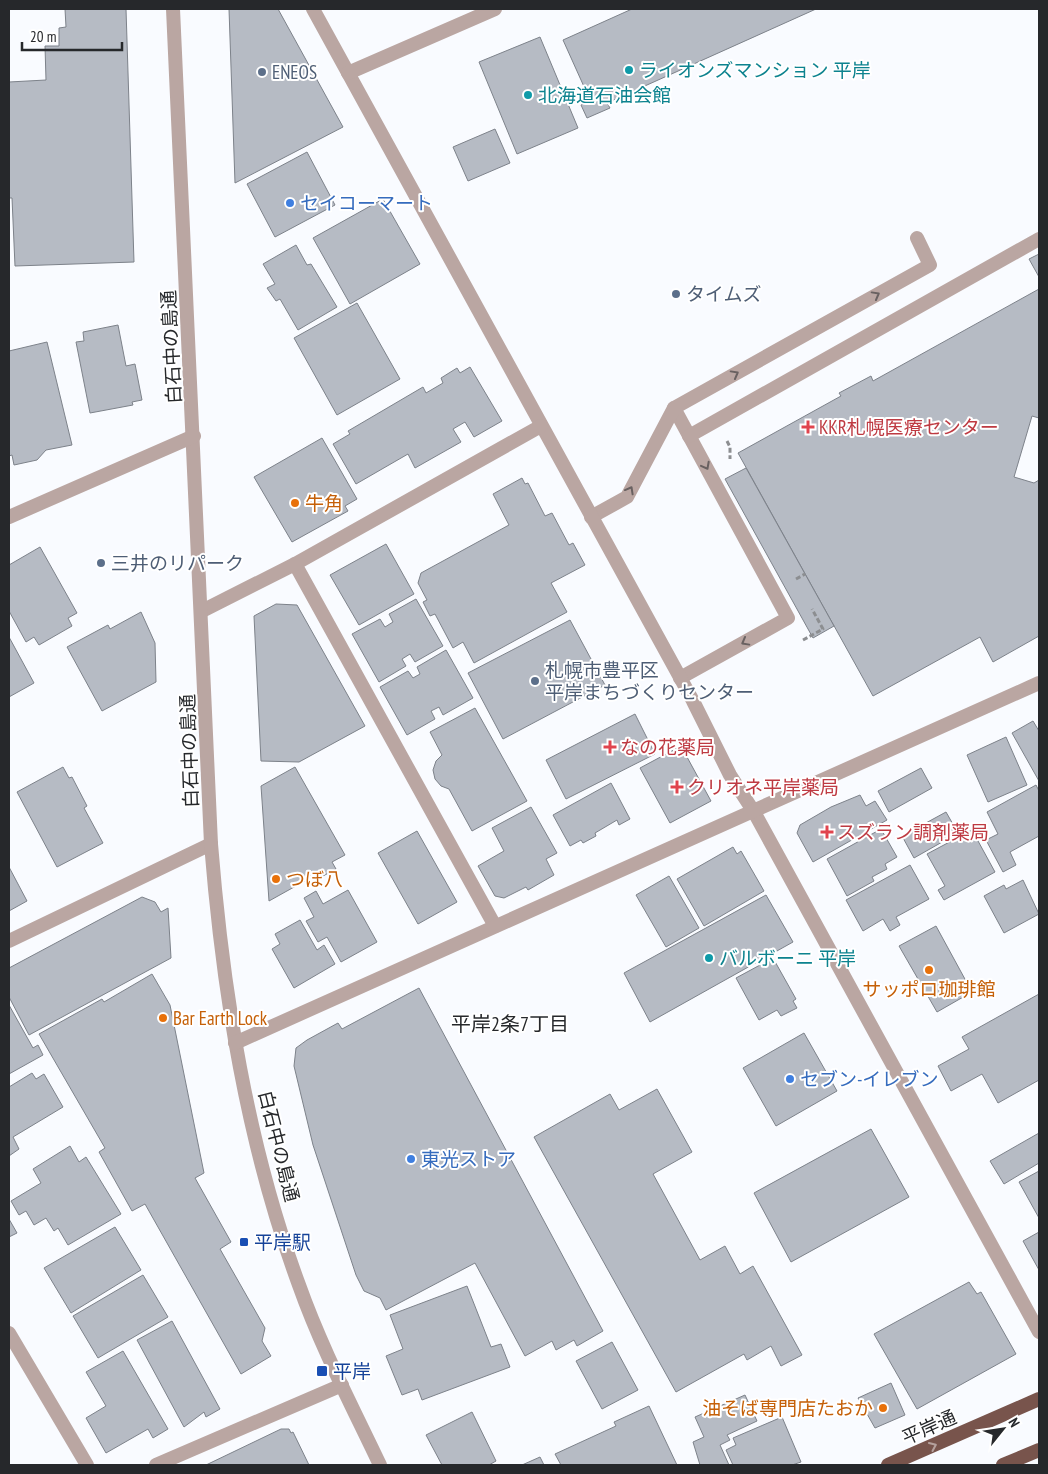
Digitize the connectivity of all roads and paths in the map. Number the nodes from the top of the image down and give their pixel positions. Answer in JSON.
{"nodes":[{"id":1,"x":173,"y":9,"type":"edge"},
{"id":2,"x":313,"y":9,"type":"edge"},
{"id":3,"x":495,"y":9,"type":"edge"},
{"id":4,"x":348,"y":73,"type":"junction"},
{"id":5,"x":917,"y":238,"type":"dead end"},
{"id":6,"x":1039,"y":239,"type":"edge"},
{"id":7,"x":674,"y":408,"type":"junction"},
{"id":8,"x":541,"y":426,"type":"junction"},
{"id":9,"x":194,"y":436,"type":"junction"},
{"id":10,"x":689,"y":436,"type":"junction"},
{"id":11,"x":9,"y":517,"type":"edge"},
{"id":12,"x":591,"y":517,"type":"junction"},
{"id":13,"x":295,"y":564,"type":"junction"},
{"id":14,"x":805,"y":574,"type":"dead end"},
{"id":15,"x":796,"y":579,"type":"dead end"},
{"id":16,"x":202,"y":611,"type":"junction"},
{"id":17,"x":680,"y":678,"type":"junction"},
{"id":18,"x":1039,"y":684,"type":"edge"},
{"id":19,"x":754,"y":812,"type":"junction"},
{"id":20,"x":211,"y":844,"type":"junction"},
{"id":21,"x":495,"y":926,"type":"junction"},
{"id":22,"x":9,"y":941,"type":"edge"},
{"id":23,"x":235,"y":1043,"type":"junction"},
{"id":24,"x":1039,"y":1332,"type":"edge"},
{"id":25,"x":9,"y":1333,"type":"edge"},
{"id":26,"x":342,"y":1385,"type":"junction"},
{"id":27,"x":1039,"y":1399,"type":"edge"},
{"id":28,"x":1039,"y":1450,"type":"edge"},
{"id":29,"x":87,"y":1465,"type":"edge"},
{"id":30,"x":156,"y":1465,"type":"edge"},
{"id":31,"x":380,"y":1465,"type":"edge"},
{"id":32,"x":888,"y":1465,"type":"edge"},
{"id":33,"x":1003,"y":1465,"type":"edge"}],
"edges":[{"from":1,"to":9,"type":"street","name":"白石中の島通"},
{"from":2,"to":4,"type":"street"},
{"from":3,"to":4,"type":"street"},
{"from":4,"to":8,"type":"street"},
{"from":7,"to":5,"type":"street","one_way":true},
{"from":6,"to":10,"type":"street"},
{"from":7,"to":10,"type":"street"},
{"from":12,"to":7,"type":"street","one_way":true},
{"from":8,"to":12,"type":"street"},
{"from":8,"to":13,"type":"street"},
{"from":9,"to":11,"type":"street"},
{"from":9,"to":16,"type":"street","name":"白石中の島通"},
{"from":10,"to":17,"type":"street","one_way":true},
{"from":12,"to":17,"type":"street"},
{"from":13,"to":16,"type":"street"},
{"from":13,"to":21,"type":"street"},
{"from":14,"to":15,"type":"path"},
{"from":16,"to":20,"type":"street","name":"白石中の島通"},
{"from":17,"to":19,"type":"street"},
{"from":18,"to":19,"type":"street"},
{"from":19,"to":21,"type":"street"},
{"from":19,"to":24,"type":"street"},
{"from":20,"to":22,"type":"street"},
{"from":20,"to":23,"type":"street","name":"白石中の島通"},
{"from":21,"to":23,"type":"street"},
{"from":23,"to":26,"type":"street","name":"白石中の島通"},
{"from":25,"to":29,"type":"street"},
{"from":26,"to":30,"type":"street"},
{"from":26,"to":31,"type":"street","name":"白石中の島通"},
{"from":32,"to":27,"type":"highway","name":"平岸通","one_way":true},
{"from":28,"to":33,"type":"highway"}]}
